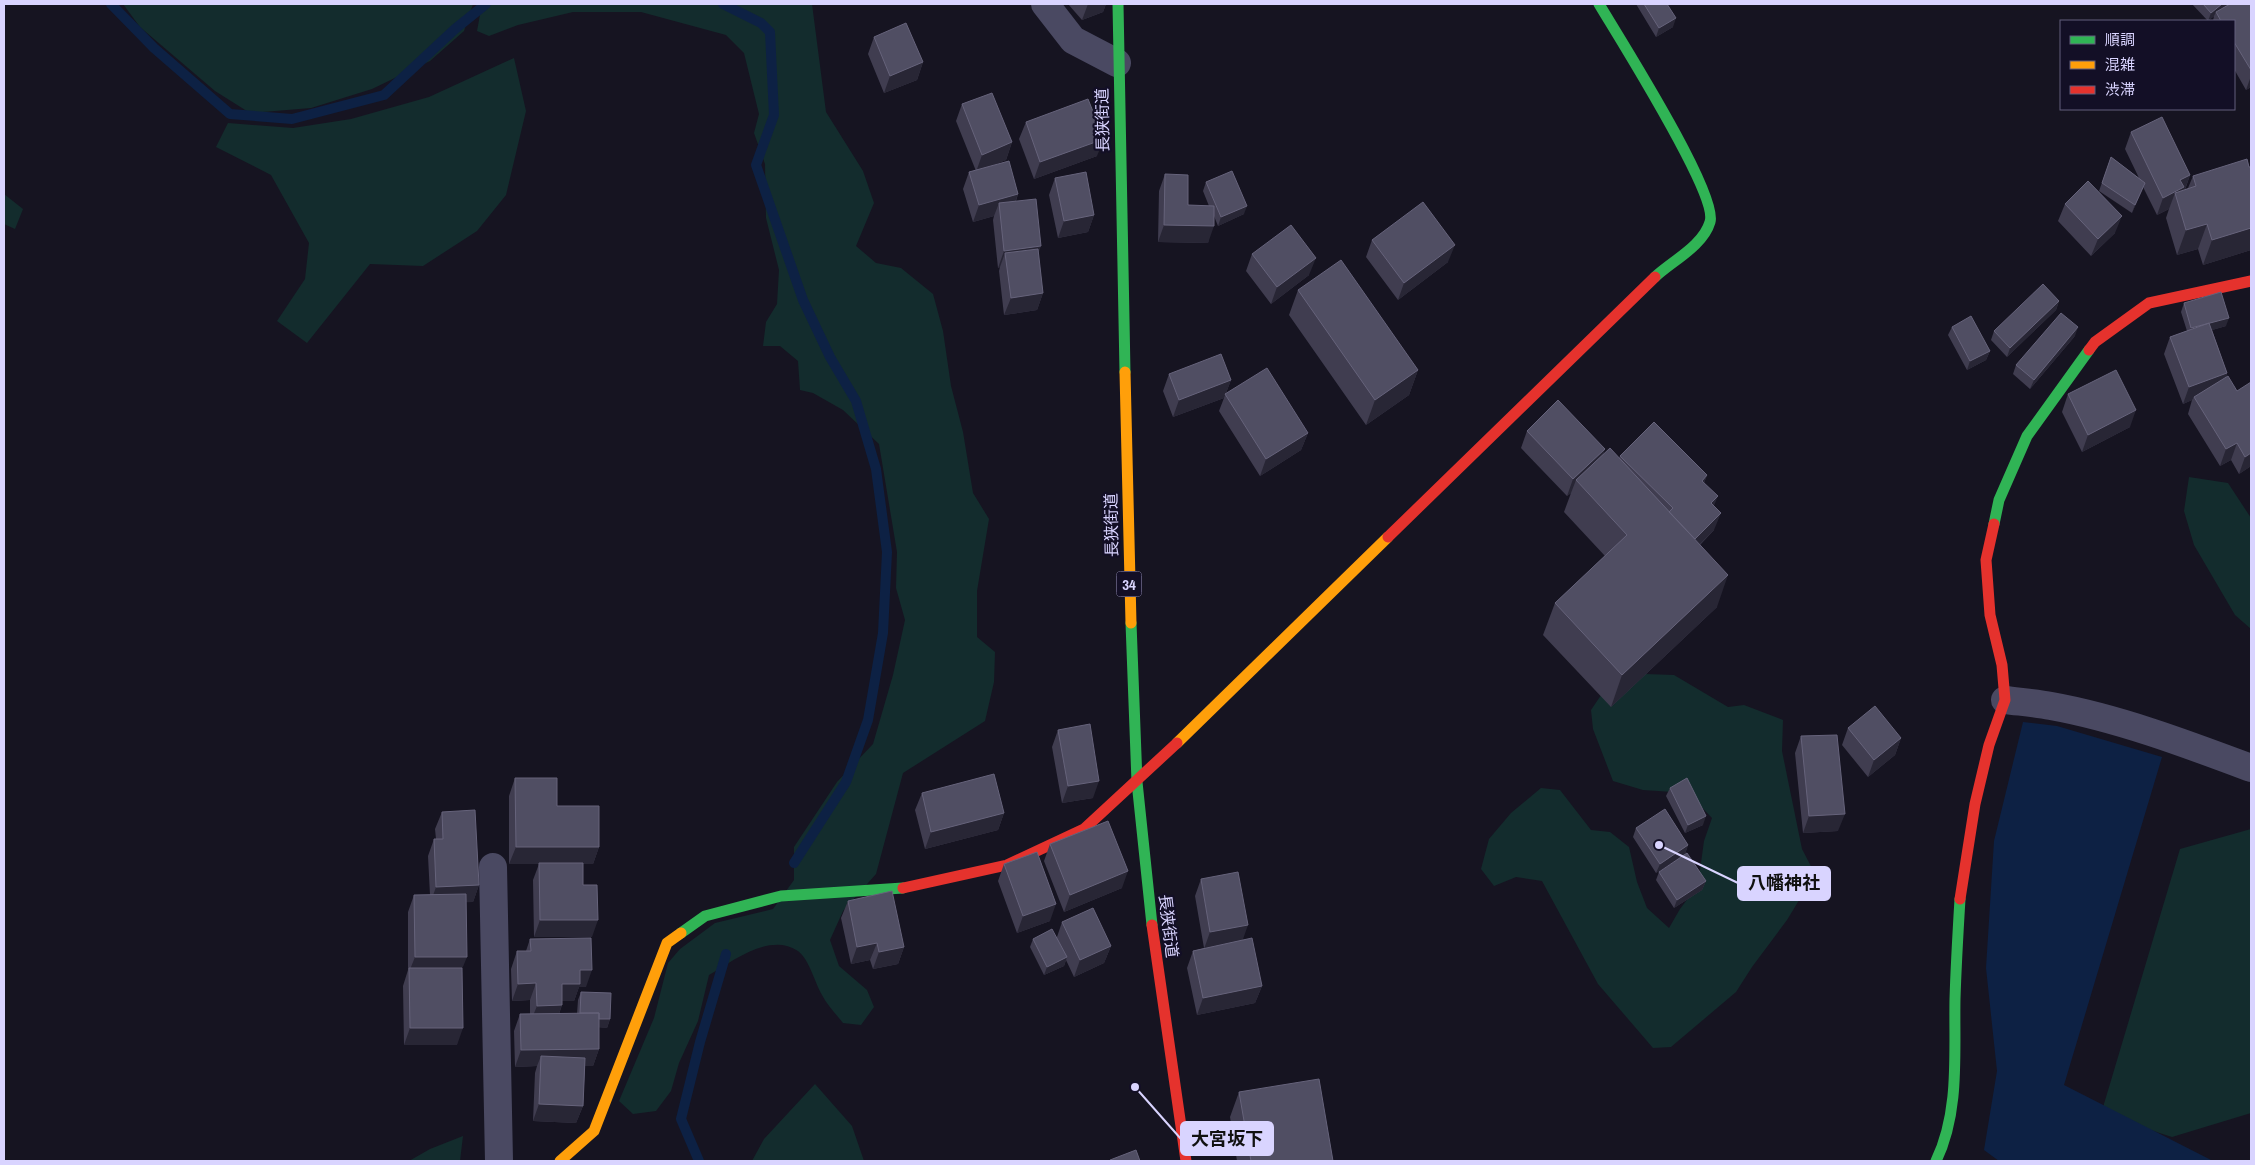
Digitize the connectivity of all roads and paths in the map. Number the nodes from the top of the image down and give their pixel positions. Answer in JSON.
{"nodes":[{"id":1,"x":1045,"y":4,"type":"edge"},
{"id":2,"x":1118,"y":4,"type":"edge"},
{"id":3,"x":1599,"y":4,"type":"edge"},
{"id":4,"x":1118,"y":63,"type":"junction"},
{"id":5,"x":2251,"y":281,"type":"edge"},
{"id":6,"x":2006,"y":700,"type":"junction"},
{"id":7,"x":2251,"y":768,"type":"edge"},
{"id":8,"x":1138,"y":782,"type":"junction"},
{"id":9,"x":493,"y":867,"type":"dead end"},
{"id":10,"x":498,"y":1161,"type":"edge"},
{"id":11,"x":560,"y":1161,"type":"edge"},
{"id":12,"x":1186,"y":1161,"type":"edge"},
{"id":13,"x":1936,"y":1161,"type":"edge"}],
"edges":[{"from":1,"to":4,"type":"street"},
{"from":2,"to":4,"type":"street","name":"長狭街道","number":"34"},
{"from":3,"to":8,"type":"street"},
{"from":4,"to":8,"type":"street","name":"長狭街道","number":"34"},
{"from":5,"to":6,"type":"street"},
{"from":6,"to":7,"type":"street"},
{"from":6,"to":13,"type":"street"},
{"from":8,"to":11,"type":"street"},
{"from":8,"to":12,"type":"street","name":"長狭街道","number":"34"},
{"from":9,"to":10,"type":"street"}]}
